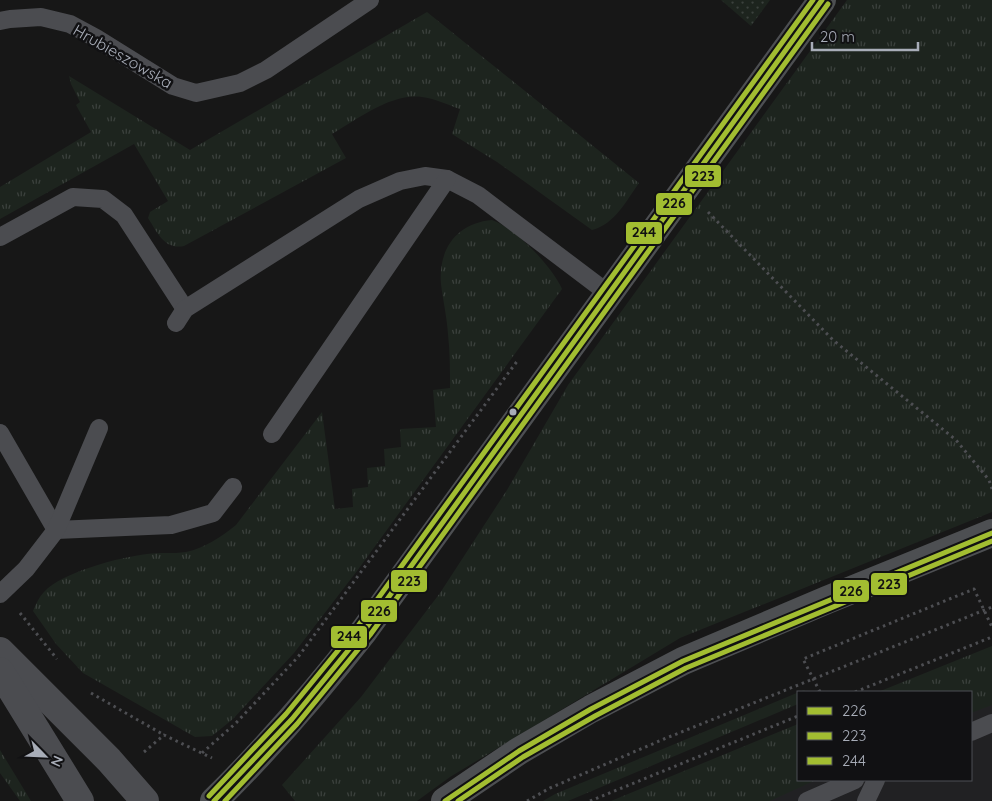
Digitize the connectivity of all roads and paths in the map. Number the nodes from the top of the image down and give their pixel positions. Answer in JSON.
{"nodes":[{"id":1,"x":370,"y":0,"type":"edge"},
{"id":2,"x":822,"y":0,"type":"edge"},
{"id":3,"x":0,"y":21,"type":"edge"},
{"id":4,"x":448,"y":179,"type":"junction"},
{"id":5,"x":680,"y":195,"type":"junction"},
{"id":6,"x":0,"y":236,"type":"edge"},
{"id":7,"x":609,"y":294,"type":"junction"},
{"id":8,"x":519,"y":357,"type":"dead end"},
{"id":9,"x":99,"y":428,"type":"dead end"},
{"id":10,"x":0,"y":433,"type":"edge"},
{"id":11,"x":272,"y":434,"type":"dead end"},
{"id":12,"x":233,"y":487,"type":"dead end"},
{"id":13,"x":992,"y":489,"type":"edge"},
{"id":14,"x":56,"y":530,"type":"junction"},
{"id":15,"x":992,"y":532,"type":"edge"},
{"id":16,"x":1,"y":593,"type":"edge"},
{"id":17,"x":992,"y":607,"type":"edge"},
{"id":18,"x":984,"y":610,"type":"junction"},
{"id":19,"x":992,"y":627,"type":"edge"},
{"id":20,"x":992,"y":637,"type":"edge"},
{"id":21,"x":0,"y":651,"type":"edge"},
{"id":22,"x":62,"y":665,"type":"dead end"},
{"id":23,"x":0,"y":670,"type":"edge"},
{"id":24,"x":813,"y":679,"type":"junction"},
{"id":25,"x":819,"y":691,"type":"edge"},
{"id":26,"x":857,"y":691,"type":"edge"},
{"id":27,"x":88,"y":692,"type":"dead end"},
{"id":28,"x":797,"y":716,"type":"edge"},
{"id":29,"x":992,"y":723,"type":"edge"},
{"id":30,"x":972,"y":732,"type":"edge"},
{"id":31,"x":164,"y":735,"type":"junction"},
{"id":32,"x":143,"y":752,"type":"dead end"},
{"id":33,"x":202,"y":753,"type":"junction"},
{"id":34,"x":215,"y":760,"type":"dead end"},
{"id":35,"x":853,"y":781,"type":"edge"},
{"id":36,"x":876,"y":781,"type":"edge"},
{"id":37,"x":80,"y":801,"type":"edge"},
{"id":38,"x":145,"y":801,"type":"edge"},
{"id":39,"x":214,"y":801,"type":"edge"},
{"id":40,"x":445,"y":801,"type":"edge"},
{"id":41,"x":527,"y":801,"type":"edge"},
{"id":42,"x":590,"y":801,"type":"edge"},
{"id":43,"x":807,"y":801,"type":"edge"},
{"id":44,"x":866,"y":801,"type":"edge"}],
"edges":[{"from":1,"to":3,"type":"lane","name":"Hrubieszowska"},
{"from":2,"to":5,"type":"main road"},
{"from":4,"to":6,"type":"lane"},
{"from":4,"to":7,"type":"lane"},
{"from":4,"to":11,"type":"lane"},
{"from":5,"to":7,"type":"main road"},
{"from":5,"to":13,"type":"path"},
{"from":7,"to":39,"type":"main road"},
{"from":8,"to":33,"type":"path"},
{"from":9,"to":14,"type":"lane"},
{"from":10,"to":14,"type":"lane"},
{"from":12,"to":14,"type":"lane"},
{"from":14,"to":16,"type":"lane"},
{"from":15,"to":40,"type":"main road"},
{"from":16,"to":22,"type":"path"},
{"from":17,"to":18,"type":"path"},
{"from":18,"to":19,"type":"path"},
{"from":18,"to":24,"type":"path"},
{"from":18,"to":24,"type":"path"},
{"from":20,"to":26,"type":"path"},
{"from":21,"to":38,"type":"street"},
{"from":23,"to":37,"type":"street"},
{"from":24,"to":25,"type":"path"},
{"from":24,"to":41,"type":"path"},
{"from":27,"to":31,"type":"path"},
{"from":28,"to":42,"type":"path"},
{"from":29,"to":30,"type":"lane"},
{"from":31,"to":32,"type":"path"},
{"from":31,"to":33,"type":"path"},
{"from":33,"to":34,"type":"path"},
{"from":35,"to":43,"type":"lane"},
{"from":36,"to":44,"type":"lane"}]}
